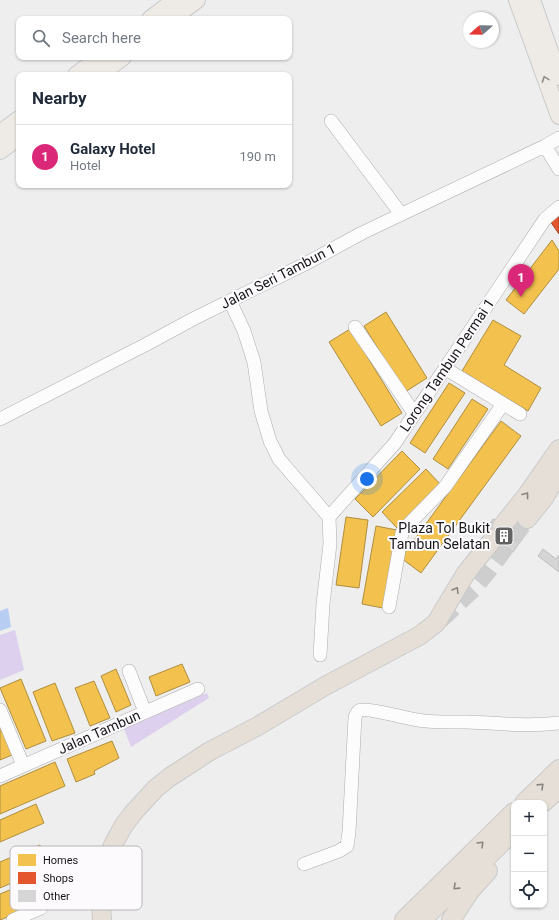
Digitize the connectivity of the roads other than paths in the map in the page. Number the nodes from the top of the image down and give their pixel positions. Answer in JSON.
{"nodes":[{"id":1,"x":175,"y":0,"type":"edge"},
{"id":2,"x":197,"y":0,"type":"edge"},
{"id":3,"x":517,"y":0,"type":"edge"},
{"id":4,"x":532,"y":0,"type":"edge"},
{"id":5,"x":154,"y":16,"type":"edge"},
{"id":6,"x":176,"y":16,"type":"edge"},
{"id":7,"x":96,"y":60,"type":"edge"},
{"id":8,"x":119,"y":60,"type":"edge"},
{"id":9,"x":80,"y":72,"type":"edge"},
{"id":10,"x":103,"y":72,"type":"edge"},
{"id":11,"x":559,"y":77,"type":"edge"},
{"id":12,"x":559,"y":116,"type":"edge"},
{"id":13,"x":16,"y":121,"type":"edge"},
{"id":14,"x":331,"y":121,"type":"dead end"},
{"id":15,"x":0,"y":133,"type":"edge"},
{"id":16,"x":559,"y":138,"type":"edge"},
{"id":17,"x":16,"y":139,"type":"edge"},
{"id":18,"x":545,"y":146,"type":"junction"},
{"id":19,"x":0,"y":151,"type":"edge"},
{"id":20,"x":559,"y":168,"type":"edge"},
{"id":21,"x":559,"y":207,"type":"edge"},
{"id":22,"x":401,"y":214,"type":"junction"},
{"id":23,"x":230,"y":301,"type":"junction"},
{"id":24,"x":355,"y":326,"type":"dead end"},
{"id":25,"x":446,"y":369,"type":"junction"},
{"id":26,"x":503,"y":404,"type":"junction"},
{"id":27,"x":414,"y":413,"type":"junction"},
{"id":28,"x":520,"y":414,"type":"dead end"},
{"id":29,"x":0,"y":419,"type":"edge"},
{"id":30,"x":559,"y":449,"type":"edge"},
{"id":31,"x":559,"y":472,"type":"edge"},
{"id":32,"x":329,"y":517,"type":"junction"},
{"id":33,"x":527,"y":519,"type":"tunnel mouth"},
{"id":34,"x":390,"y":607,"type":"dead end"},
{"id":35,"x":320,"y":655,"type":"dead end"},
{"id":36,"x":129,"y":671,"type":"dead end"},
{"id":37,"x":325,"y":686,"type":"junction"},
{"id":38,"x":198,"y":689,"type":"dead end"},
{"id":39,"x":0,"y":710,"type":"edge"},
{"id":40,"x":145,"y":712,"type":"junction"},
{"id":41,"x":559,"y":723,"type":"edge"},
{"id":42,"x":23,"y":766,"type":"junction"},
{"id":43,"x":559,"y":769,"type":"edge"},
{"id":44,"x":0,"y":776,"type":"edge"},
{"id":45,"x":527,"y":800,"type":"edge"},
{"id":46,"x":511,"y":815,"type":"edge"},
{"id":47,"x":511,"y":834,"type":"edge"},
{"id":48,"x":511,"y":845,"type":"edge"},
{"id":49,"x":102,"y":846,"type":"edge"},
{"id":50,"x":113,"y":846,"type":"edge"},
{"id":51,"x":304,"y":864,"type":"dead end"},
{"id":52,"x":434,"y":891,"type":"junction"},
{"id":53,"x":36,"y":910,"type":"edge"},
{"id":54,"x":90,"y":910,"type":"edge"},
{"id":55,"x":101,"y":910,"type":"edge"},
{"id":56,"x":13,"y":920,"type":"edge"},
{"id":57,"x":90,"y":920,"type":"edge"},
{"id":58,"x":102,"y":920,"type":"edge"},
{"id":59,"x":392,"y":920,"type":"edge"},
{"id":60,"x":404,"y":920,"type":"edge"},
{"id":61,"x":422,"y":920,"type":"edge"},
{"id":62,"x":450,"y":920,"type":"edge"}],
"edges":[{"from":1,"to":5,"type":"main road"},
{"from":2,"to":6,"type":"main road"},
{"from":12,"to":3,"type":"main road","one_way":true},
{"from":4,"to":11,"type":"main road"},
{"from":7,"to":9,"type":"main road"},
{"from":8,"to":10,"type":"main road"},
{"from":13,"to":15,"type":"main road"},
{"from":14,"to":22,"type":"street"},
{"from":16,"to":18,"type":"street","name":"Jalan Seri Tambun 1"},
{"from":17,"to":19,"type":"main road"},
{"from":18,"to":20,"type":"street"},
{"from":18,"to":22,"type":"street","name":"Jalan Seri Tambun 1"},
{"from":21,"to":25,"type":"street","name":"Lorong Tambun Permai 1"},
{"from":22,"to":23,"type":"street","name":"Jalan Seri Tambun 1"},
{"from":23,"to":29,"type":"street","name":"Jalan Seri Tambun 1"},
{"from":23,"to":32,"type":"street"},
{"from":24,"to":27,"type":"street"},
{"from":25,"to":26,"type":"street"},
{"from":25,"to":27,"type":"street","name":"Lorong Tambun Permai 1"},
{"from":26,"to":28,"type":"street"},
{"from":26,"to":34,"type":"street"},
{"from":27,"to":32,"type":"street","name":"Lorong Tambun Permai 1"},
{"from":37,"to":30,"type":"highway","one_way":true},
{"from":31,"to":33,"type":"highway"},
{"from":32,"to":35,"type":"street"},
{"from":36,"to":40,"type":"street"},
{"from":37,"to":49,"type":"highway"},
{"from":37,"to":50,"type":"highway"},
{"from":38,"to":40,"type":"street","name":"Jalan Tambun"},
{"from":39,"to":42,"type":"street"},
{"from":40,"to":42,"type":"street","name":"Jalan Tambun"},
{"from":41,"to":51,"type":"street"},
{"from":42,"to":44,"type":"street","name":"Jalan Tambun"},
{"from":45,"to":43,"type":"highway","one_way":true},
{"from":52,"to":46,"type":"highway","one_way":true},
{"from":47,"to":61,"type":"highway","one_way":true},
{"from":48,"to":62,"type":"highway"},
{"from":52,"to":59,"type":"highway"},
{"from":52,"to":60,"type":"highway"},
{"from":53,"to":56,"type":"street"},
{"from":54,"to":57,"type":"highway"},
{"from":55,"to":58,"type":"highway"}]}
